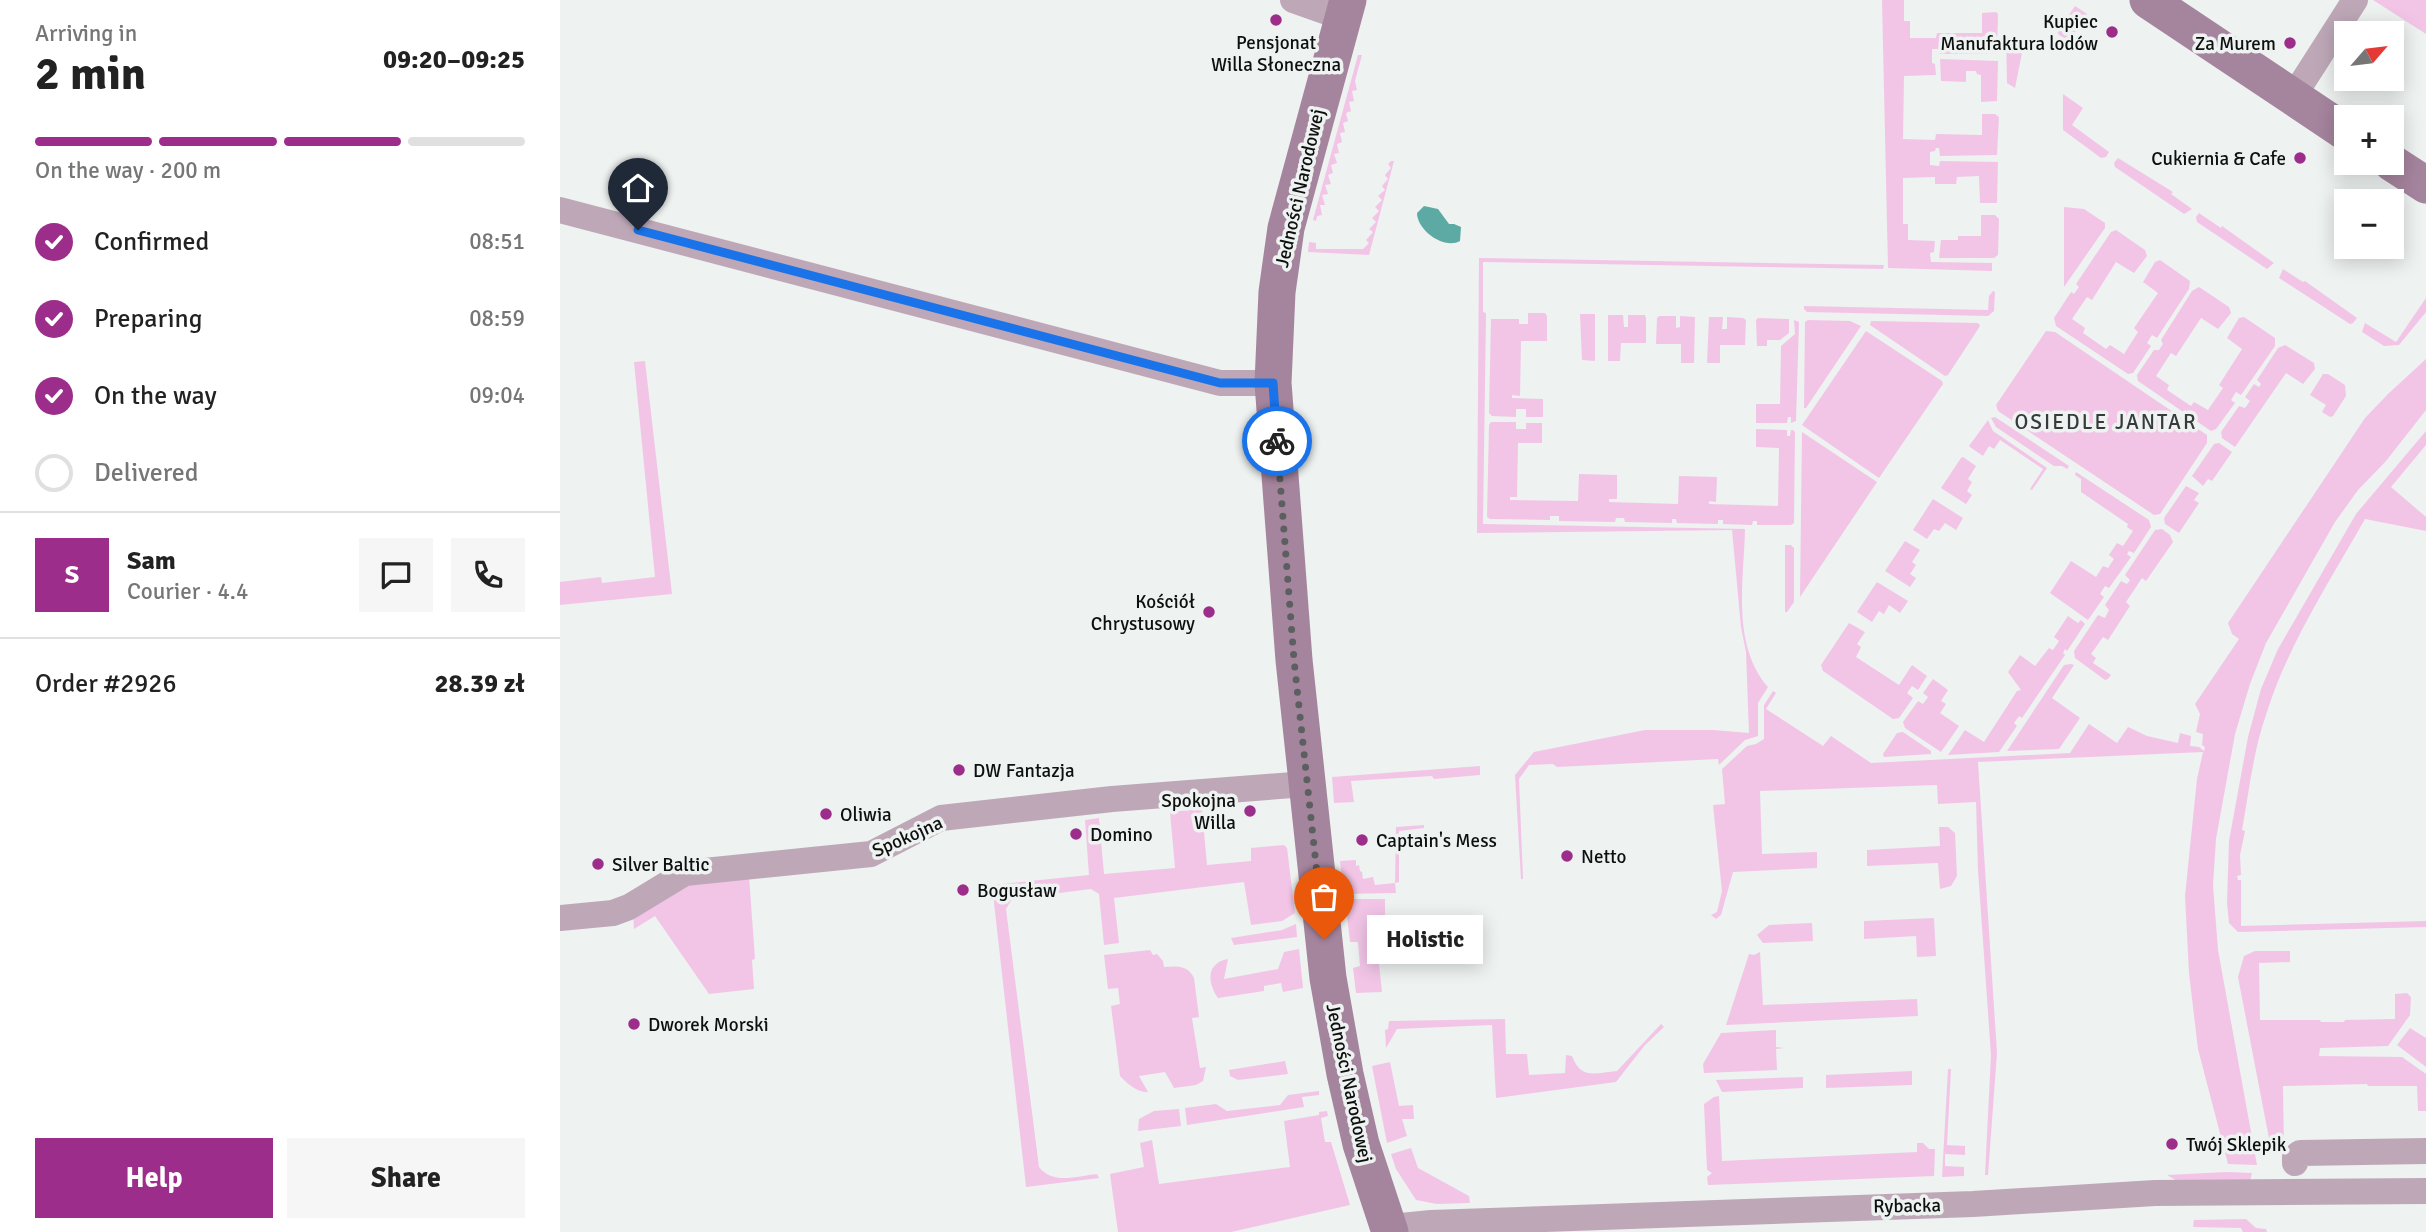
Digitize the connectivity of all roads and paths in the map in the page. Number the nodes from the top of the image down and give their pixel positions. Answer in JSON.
{"nodes":[{"id":1,"x":1293,"y":0,"type":"edge"},
{"id":2,"x":2148,"y":0,"type":"edge"},
{"id":3,"x":2355,"y":0,"type":"edge"},
{"id":4,"x":1346,"y":9,"type":"edge"},
{"id":5,"x":2293,"y":97,"type":"junction"},
{"id":6,"x":2334,"y":124,"type":"edge"},
{"id":7,"x":2404,"y":171,"type":"edge"},
{"id":8,"x":2426,"y":185,"type":"edge"},
{"id":9,"x":560,"y":210,"type":"edge"},
{"id":10,"x":1273,"y":383,"type":"junction"},
{"id":11,"x":1306,"y":784,"type":"junction"},
{"id":12,"x":560,"y":918,"type":"edge"},
{"id":13,"x":2426,"y":1152,"type":"edge"},
{"id":14,"x":2295,"y":1163,"type":"dead end"},
{"id":15,"x":2426,"y":1191,"type":"edge"},
{"id":16,"x":1390,"y":1231,"type":"edge"}],
"edges":[{"from":1,"to":4,"type":"street","name":"Jedności Narodowej"},
{"from":2,"to":5,"type":"street"},
{"from":3,"to":5,"type":"street"},
{"from":4,"to":10,"type":"street","name":"Jedności Narodowej"},
{"from":5,"to":6,"type":"street"},
{"from":7,"to":8,"type":"street"},
{"from":9,"to":10,"type":"street"},
{"from":10,"to":11,"type":"street","name":"Jedności Narodowej"},
{"from":11,"to":12,"type":"street","name":"Spokojna"},
{"from":11,"to":16,"type":"street","name":"Jedności Narodowej"},
{"from":13,"to":14,"type":"street"},
{"from":15,"to":16,"type":"street","name":"Rybacka"}]}
